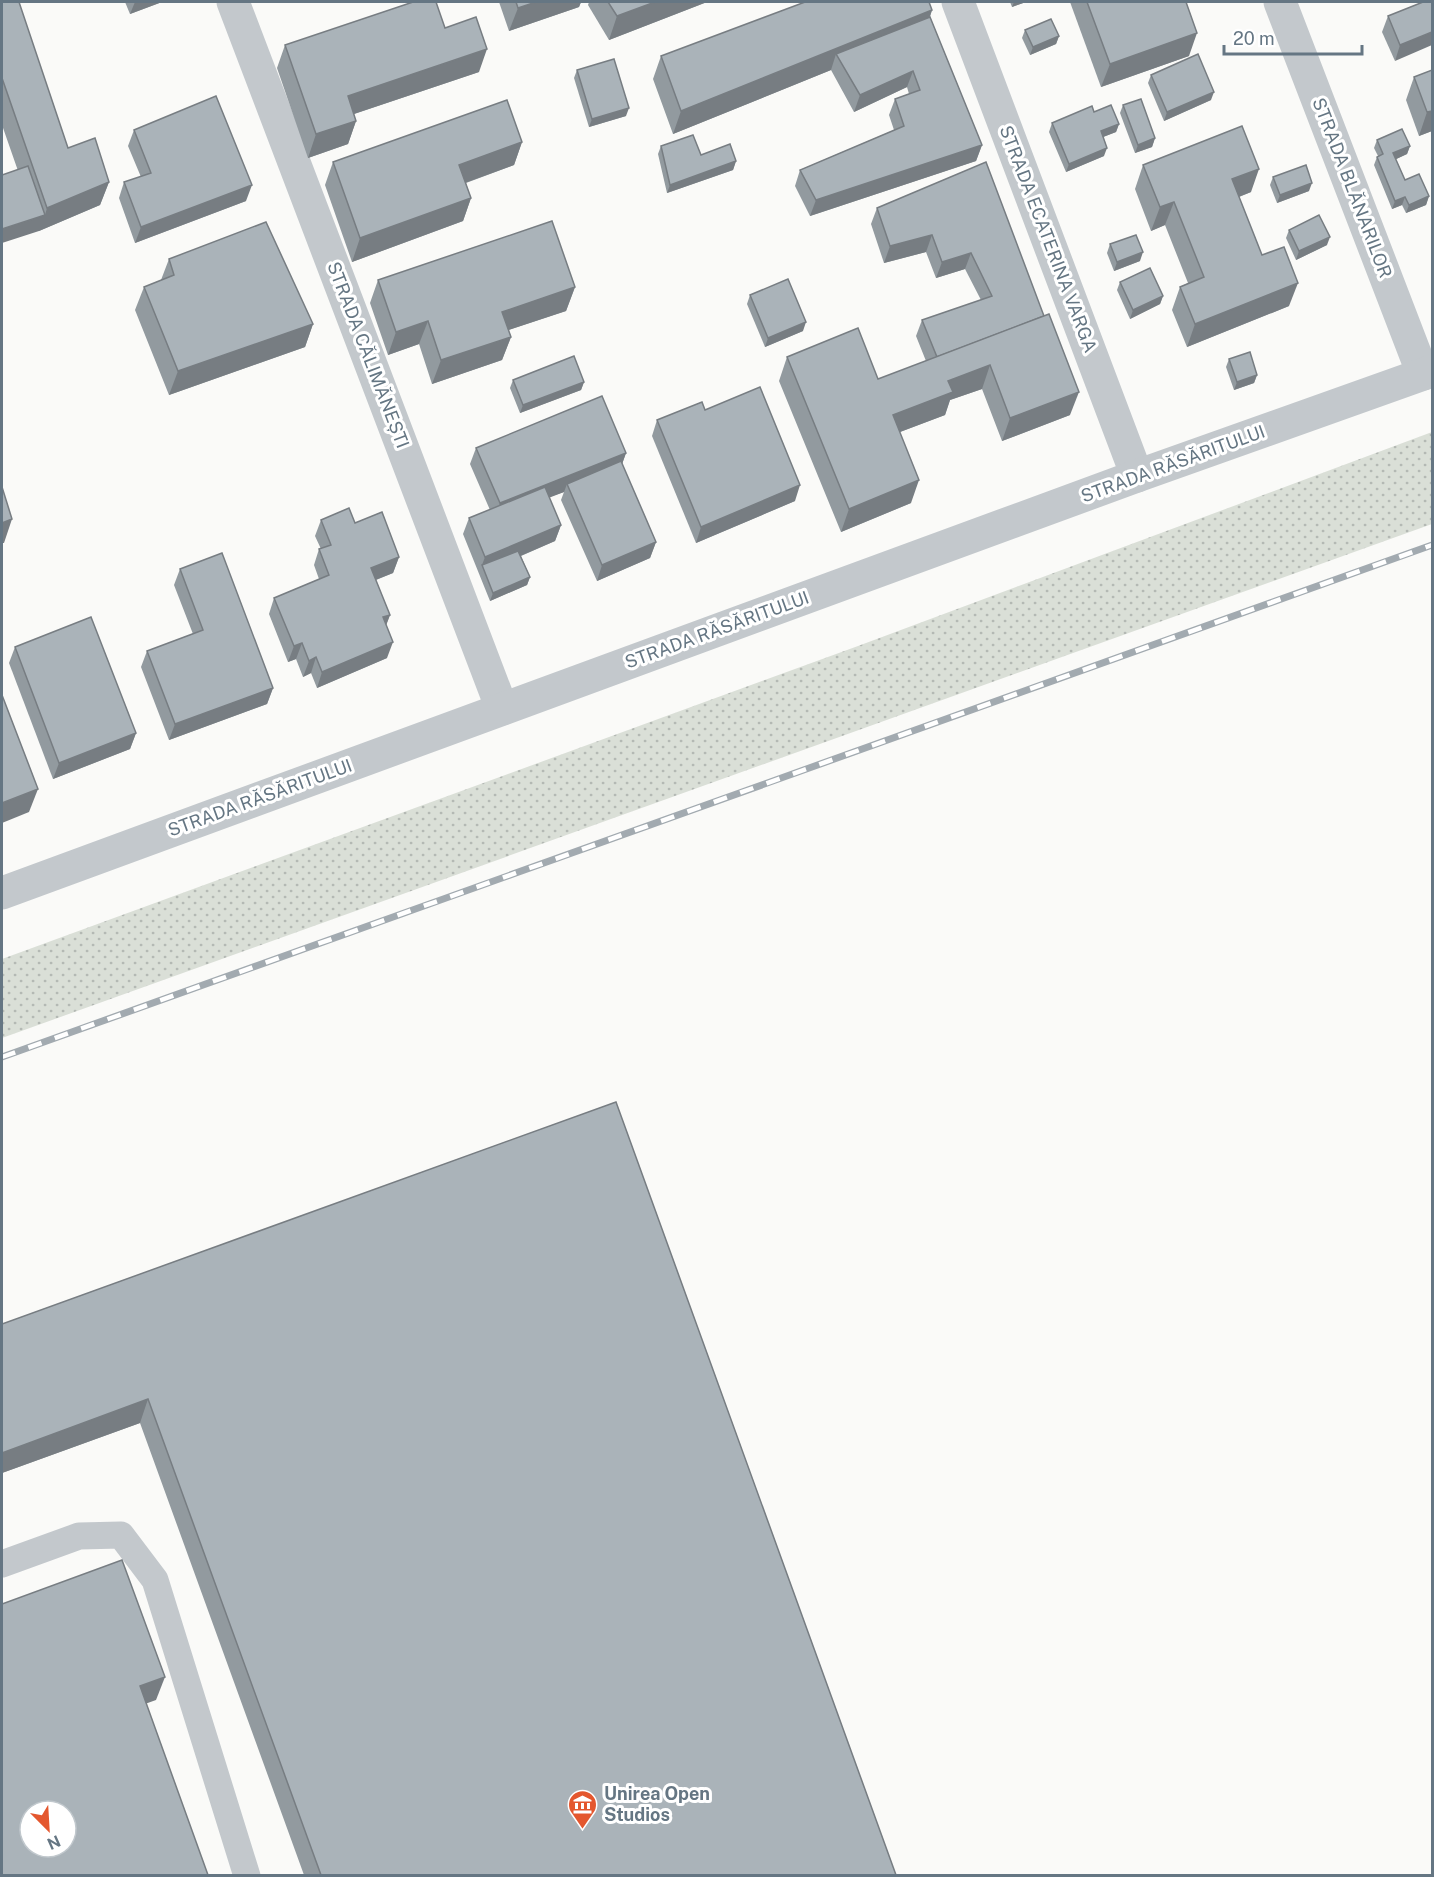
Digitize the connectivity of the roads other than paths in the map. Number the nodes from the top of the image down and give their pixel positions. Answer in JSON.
{"nodes":[{"id":1,"x":233,"y":2,"type":"edge"},
{"id":2,"x":958,"y":2,"type":"edge"},
{"id":3,"x":1280,"y":2,"type":"edge"},
{"id":4,"x":1428,"y":373,"type":"edge"},
{"id":5,"x":1137,"y":476,"type":"junction"},
{"id":6,"x":502,"y":710,"type":"junction"},
{"id":7,"x":2,"y":893,"type":"edge"},
{"id":8,"x":2,"y":1564,"type":"edge"},
{"id":9,"x":247,"y":1875,"type":"edge"}],
"edges":[{"from":1,"to":6,"type":"street","name":"STRADA CĂLIMĂNEȘTI"},
{"from":2,"to":5,"type":"street","name":"STRADA ECATERINA VARGA"},
{"from":3,"to":4,"type":"street","name":"STRADA BLĂNARILOR"},
{"from":4,"to":5,"type":"street","name":"STRADA RĂSĂRITULUI"},
{"from":5,"to":6,"type":"street","name":"STRADA RĂSĂRITULUI"},
{"from":6,"to":7,"type":"street","name":"STRADA RĂSĂRITULUI"},
{"from":8,"to":9,"type":"lane"}]}
